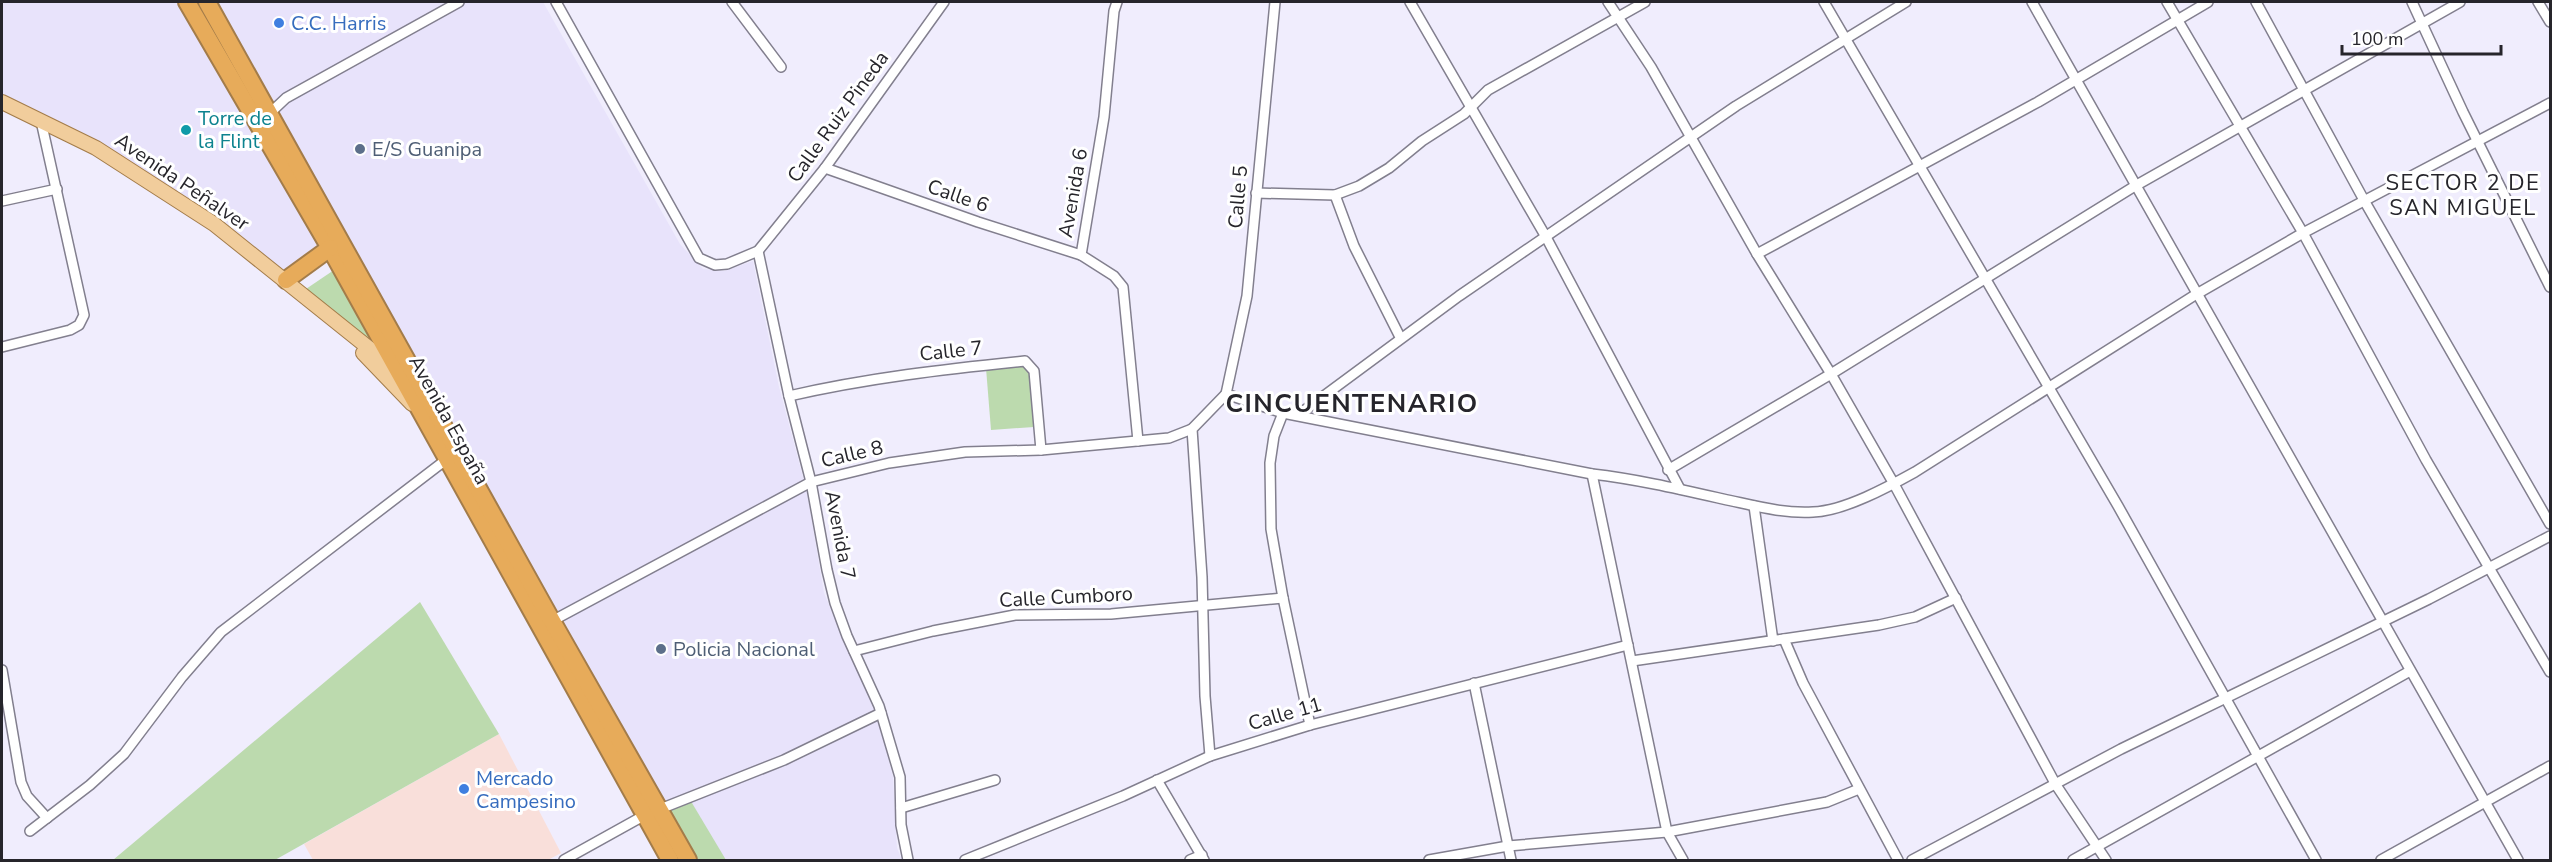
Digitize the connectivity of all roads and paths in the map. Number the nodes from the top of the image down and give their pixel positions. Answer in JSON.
{"nodes":[{"id":1,"x":188,"y":2,"type":"edge"},
{"id":2,"x":207,"y":2,"type":"edge"},
{"id":3,"x":459,"y":2,"type":"edge"},
{"id":4,"x":556,"y":2,"type":"edge"},
{"id":5,"x":732,"y":2,"type":"edge"},
{"id":6,"x":944,"y":2,"type":"edge"},
{"id":7,"x":1117,"y":2,"type":"edge"},
{"id":8,"x":1275,"y":2,"type":"edge"},
{"id":9,"x":1410,"y":2,"type":"edge"},
{"id":10,"x":1608,"y":2,"type":"edge"},
{"id":11,"x":1645,"y":2,"type":"edge"},
{"id":12,"x":1824,"y":2,"type":"edge"},
{"id":13,"x":1906,"y":2,"type":"edge"},
{"id":14,"x":2032,"y":2,"type":"edge"},
{"id":15,"x":2167,"y":2,"type":"edge"},
{"id":16,"x":2208,"y":2,"type":"edge"},
{"id":17,"x":2256,"y":2,"type":"edge"},
{"id":18,"x":2412,"y":2,"type":"edge"},
{"id":19,"x":2460,"y":2,"type":"edge"},
{"id":20,"x":2538,"y":2,"type":"edge"},
{"id":21,"x":1616,"y":17,"type":"junction"},
{"id":22,"x":2177,"y":20,"type":"junction"},
{"id":23,"x":2550,"y":22,"type":"edge"},
{"id":24,"x":2422,"y":23,"type":"junction"},
{"id":25,"x":1844,"y":38,"type":"junction"},
{"id":26,"x":781,"y":67,"type":"dead end"},
{"id":27,"x":2075,"y":79,"type":"junction"},
{"id":28,"x":2303,"y":89,"type":"junction"},
{"id":29,"x":2,"y":102,"type":"edge"},
{"id":30,"x":2550,"y":103,"type":"edge"},
{"id":31,"x":1472,"y":106,"type":"junction"},
{"id":32,"x":269,"y":114,"type":"junction"},
{"id":33,"x":41,"y":121,"type":"junction"},
{"id":34,"x":2238,"y":126,"type":"junction"},
{"id":35,"x":1690,"y":139,"type":"junction"},
{"id":36,"x":2478,"y":141,"type":"junction"},
{"id":37,"x":1919,"y":166,"type":"junction"},
{"id":38,"x":825,"y":168,"type":"junction"},
{"id":39,"x":2135,"y":186,"type":"junction"},
{"id":40,"x":57,"y":189,"type":"junction"},
{"id":41,"x":1256,"y":193,"type":"junction"},
{"id":42,"x":1335,"y":195,"type":"junction"},
{"id":43,"x":2,"y":201,"type":"edge"},
{"id":44,"x":2365,"y":202,"type":"junction"},
{"id":45,"x":2302,"y":233,"type":"junction"},
{"id":46,"x":1546,"y":237,"type":"junction"},
{"id":47,"x":330,"y":248,"type":"junction"},
{"id":48,"x":758,"y":251,"type":"junction"},
{"id":49,"x":1757,"y":254,"type":"junction"},
{"id":50,"x":1081,"y":255,"type":"junction"},
{"id":51,"x":1984,"y":278,"type":"junction"},
{"id":52,"x":286,"y":280,"type":"junction"},
{"id":53,"x":2550,"y":287,"type":"edge"},
{"id":54,"x":2195,"y":295,"type":"junction"},
{"id":55,"x":326,"y":315,"type":"junction"},
{"id":56,"x":1400,"y":338,"type":"junction"},
{"id":57,"x":2,"y":347,"type":"edge"},
{"id":58,"x":399,"y":372,"type":"junction"},
{"id":59,"x":1831,"y":374,"type":"junction"},
{"id":60,"x":421,"y":385,"type":"junction"},
{"id":61,"x":2048,"y":386,"type":"junction"},
{"id":62,"x":1226,"y":394,"type":"junction"},
{"id":63,"x":789,"y":396,"type":"junction"},
{"id":64,"x":1283,"y":413,"type":"junction"},
{"id":65,"x":424,"y":416,"type":"junction"},
{"id":66,"x":1298,"y":416,"type":"junction"},
{"id":67,"x":1192,"y":429,"type":"junction"},
{"id":68,"x":1138,"y":441,"type":"junction"},
{"id":69,"x":1041,"y":450,"type":"junction"},
{"id":70,"x":447,"y":459,"type":"junction"},
{"id":71,"x":1668,"y":470,"type":"junction"},
{"id":72,"x":1592,"y":474,"type":"junction"},
{"id":73,"x":812,"y":482,"type":"junction"},
{"id":74,"x":1894,"y":484,"type":"junction"},
{"id":75,"x":1680,"y":489,"type":"junction"},
{"id":76,"x":1754,"y":506,"type":"junction"},
{"id":77,"x":2550,"y":524,"type":"edge"},
{"id":78,"x":2550,"y":536,"type":"edge"},
{"id":79,"x":2490,"y":567,"type":"junction"},
{"id":80,"x":1283,"y":598,"type":"junction"},
{"id":81,"x":1956,"y":598,"type":"junction"},
{"id":82,"x":1203,"y":606,"type":"junction"},
{"id":83,"x":552,"y":621,"type":"junction"},
{"id":84,"x":2382,"y":622,"type":"junction"},
{"id":85,"x":1784,"y":639,"type":"junction"},
{"id":86,"x":1773,"y":641,"type":"junction"},
{"id":87,"x":1628,"y":645,"type":"junction"},
{"id":88,"x":854,"y":651,"type":"junction"},
{"id":89,"x":1632,"y":661,"type":"junction"},
{"id":90,"x":2,"y":670,"type":"edge"},
{"id":91,"x":2410,"y":670,"type":"junction"},
{"id":92,"x":2550,"y":672,"type":"edge"},
{"id":93,"x":1474,"y":683,"type":"junction"},
{"id":94,"x":2226,"y":698,"type":"junction"},
{"id":95,"x":881,"y":713,"type":"junction"},
{"id":96,"x":1310,"y":725,"type":"junction"},
{"id":97,"x":1210,"y":756,"type":"junction"},
{"id":98,"x":2258,"y":756,"type":"junction"},
{"id":99,"x":2550,"y":766,"type":"edge"},
{"id":100,"x":995,"y":780,"type":"dead end"},
{"id":101,"x":1157,"y":780,"type":"junction"},
{"id":102,"x":2056,"y":785,"type":"junction"},
{"id":103,"x":1859,"y":789,"type":"junction"},
{"id":104,"x":2484,"y":802,"type":"junction"},
{"id":105,"x":901,"y":808,"type":"junction"},
{"id":106,"x":652,"y":812,"type":"junction"},
{"id":107,"x":47,"y":818,"type":"junction"},
{"id":108,"x":30,"y":831,"type":"dead end"},
{"id":109,"x":1667,"y":832,"type":"junction"},
{"id":110,"x":1508,"y":846,"type":"junction"},
{"id":111,"x":2098,"y":846,"type":"junction"},
{"id":112,"x":1203,"y":858,"type":"edge"},
{"id":113,"x":564,"y":861,"type":"edge"},
{"id":114,"x":670,"y":861,"type":"edge"},
{"id":115,"x":688,"y":861,"type":"edge"},
{"id":116,"x":908,"y":861,"type":"edge"},
{"id":117,"x":965,"y":861,"type":"edge"},
{"id":118,"x":1190,"y":861,"type":"edge"},
{"id":119,"x":1429,"y":861,"type":"edge"},
{"id":120,"x":1511,"y":861,"type":"edge"},
{"id":121,"x":1683,"y":861,"type":"edge"},
{"id":122,"x":1898,"y":861,"type":"edge"},
{"id":123,"x":1912,"y":861,"type":"edge"},
{"id":124,"x":2073,"y":861,"type":"edge"},
{"id":125,"x":2106,"y":861,"type":"edge"},
{"id":126,"x":2316,"y":861,"type":"edge"},
{"id":127,"x":2381,"y":861,"type":"edge"},
{"id":128,"x":2517,"y":861,"type":"edge"}],
"edges":[{"from":1,"to":47,"type":"highway","name":"Avenida España"},
{"from":2,"to":32,"type":"highway","name":"Avenida España"},
{"from":3,"to":32,"type":"street"},
{"from":4,"to":48,"type":"street"},
{"from":5,"to":26,"type":"street"},
{"from":6,"to":38,"type":"street","name":"Calle Ruiz Pineda"},
{"from":7,"to":50,"type":"street","name":"Avenida 6"},
{"from":8,"to":41,"type":"street","name":"Calle 5"},
{"from":9,"to":31,"type":"street"},
{"from":10,"to":21,"type":"street"},
{"from":11,"to":21,"type":"street"},
{"from":12,"to":25,"type":"street"},
{"from":13,"to":25,"type":"street"},
{"from":14,"to":27,"type":"street"},
{"from":15,"to":22,"type":"street"},
{"from":16,"to":22,"type":"street"},
{"from":17,"to":28,"type":"street"},
{"from":18,"to":24,"type":"street"},
{"from":19,"to":24,"type":"street"},
{"from":20,"to":23,"type":"street"},
{"from":21,"to":31,"type":"street"},
{"from":21,"to":35,"type":"street"},
{"from":22,"to":27,"type":"street"},
{"from":22,"to":34,"type":"street"},
{"from":24,"to":28,"type":"street"},
{"from":24,"to":36,"type":"street"},
{"from":25,"to":35,"type":"street"},
{"from":25,"to":37,"type":"street"},
{"from":27,"to":37,"type":"street"},
{"from":27,"to":39,"type":"street"},
{"from":28,"to":34,"type":"street"},
{"from":28,"to":44,"type":"street"},
{"from":29,"to":33,"type":"main road","name":"Avenida Peñalver"},
{"from":30,"to":36,"type":"street"},
{"from":31,"to":42,"type":"street"},
{"from":31,"to":46,"type":"street"},
{"from":32,"to":60,"type":"highway","name":"Avenida España"},
{"from":33,"to":40,"type":"street"},
{"from":33,"to":52,"type":"main road","name":"Avenida Peñalver"},
{"from":34,"to":39,"type":"street"},
{"from":34,"to":45,"type":"street"},
{"from":35,"to":46,"type":"street"},
{"from":35,"to":49,"type":"street"},
{"from":36,"to":44,"type":"street"},
{"from":36,"to":53,"type":"street"},
{"from":37,"to":49,"type":"street"},
{"from":37,"to":51,"type":"street"},
{"from":38,"to":48,"type":"street","name":"Calle Ruiz Pineda"},
{"from":38,"to":50,"type":"street","name":"Calle 6"},
{"from":39,"to":51,"type":"street"},
{"from":39,"to":54,"type":"street"},
{"from":40,"to":43,"type":"street"},
{"from":40,"to":57,"type":"street"},
{"from":41,"to":42,"type":"street"},
{"from":41,"to":62,"type":"street","name":"Calle 5"},
{"from":42,"to":56,"type":"street"},
{"from":44,"to":45,"type":"street"},
{"from":44,"to":77,"type":"street"},
{"from":45,"to":54,"type":"street"},
{"from":45,"to":79,"type":"street"},
{"from":46,"to":56,"type":"street"},
{"from":46,"to":71,"type":"street"},
{"from":47,"to":52,"type":"highway"},
{"from":47,"to":58,"type":"highway","name":"Avenida España"},
{"from":48,"to":63,"type":"street","name":"Avenida 7"},
{"from":49,"to":59,"type":"street"},
{"from":50,"to":68,"type":"street","name":"Avenida 6"},
{"from":51,"to":59,"type":"street"},
{"from":51,"to":61,"type":"street"},
{"from":52,"to":55,"type":"main road","name":"Avenida Peñalver"},
{"from":54,"to":61,"type":"street"},
{"from":54,"to":84,"type":"street"},
{"from":55,"to":58,"type":"main road"},
{"from":55,"to":65,"type":"main road"},
{"from":56,"to":66,"type":"street"},
{"from":58,"to":60,"type":"main road"},
{"from":58,"to":65,"type":"highway","name":"Avenida España"},
{"from":59,"to":71,"type":"street"},
{"from":59,"to":74,"type":"street"},
{"from":60,"to":83,"type":"highway","name":"Avenida España"},
{"from":61,"to":74,"type":"street"},
{"from":61,"to":94,"type":"street"},
{"from":62,"to":64,"type":"street"},
{"from":62,"to":67,"type":"street"},
{"from":63,"to":69,"type":"street","name":"Calle 7"},
{"from":63,"to":73,"type":"street","name":"Avenida 7"},
{"from":64,"to":66,"type":"street"},
{"from":64,"to":80,"type":"street"},
{"from":65,"to":70,"type":"highway","name":"Avenida España"},
{"from":66,"to":72,"type":"street"},
{"from":67,"to":68,"type":"street","name":"Calle 8"},
{"from":67,"to":82,"type":"street"},
{"from":68,"to":69,"type":"street","name":"Calle 8"},
{"from":69,"to":73,"type":"street","name":"Calle 8"},
{"from":70,"to":106,"type":"highway","name":"Avenida España"},
{"from":70,"to":107,"type":"street"},
{"from":71,"to":75,"type":"street"},
{"from":72,"to":75,"type":"street"},
{"from":72,"to":87,"type":"street"},
{"from":73,"to":83,"type":"street","name":"Calle 8"},
{"from":73,"to":88,"type":"street","name":"Avenida 7"},
{"from":74,"to":76,"type":"street"},
{"from":74,"to":81,"type":"street"},
{"from":75,"to":76,"type":"street"},
{"from":76,"to":86,"type":"street"},
{"from":78,"to":79,"type":"street"},
{"from":79,"to":84,"type":"street"},
{"from":79,"to":92,"type":"street"},
{"from":80,"to":82,"type":"street","name":"Calle Cumboro"},
{"from":80,"to":96,"type":"street"},
{"from":81,"to":85,"type":"street"},
{"from":81,"to":102,"type":"street"},
{"from":82,"to":88,"type":"street","name":"Calle Cumboro"},
{"from":82,"to":97,"type":"street"},
{"from":83,"to":106,"type":"highway","name":"Avenida España"},
{"from":84,"to":91,"type":"street"},
{"from":84,"to":94,"type":"street"},
{"from":85,"to":86,"type":"street"},
{"from":85,"to":103,"type":"street"},
{"from":86,"to":89,"type":"street"},
{"from":87,"to":89,"type":"street"},
{"from":87,"to":93,"type":"street","name":"Calle 11"},
{"from":88,"to":95,"type":"street","name":"Avenida 7"},
{"from":89,"to":109,"type":"street"},
{"from":90,"to":107,"type":"street"},
{"from":91,"to":98,"type":"street"},
{"from":91,"to":104,"type":"street"},
{"from":93,"to":96,"type":"street","name":"Calle 11"},
{"from":93,"to":110,"type":"street"},
{"from":94,"to":98,"type":"street"},
{"from":94,"to":102,"type":"street"},
{"from":95,"to":105,"type":"street","name":"Avenida 7"},
{"from":95,"to":106,"type":"street"},
{"from":96,"to":97,"type":"street","name":"Calle 11"},
{"from":97,"to":101,"type":"street","name":"Calle 11"},
{"from":98,"to":111,"type":"street"},
{"from":98,"to":126,"type":"street"},
{"from":99,"to":104,"type":"street"},
{"from":100,"to":105,"type":"street"},
{"from":101,"to":112,"type":"street"},
{"from":101,"to":117,"type":"street","name":"Calle 11"},
{"from":102,"to":111,"type":"street"},
{"from":102,"to":123,"type":"street"},
{"from":103,"to":109,"type":"street"},
{"from":103,"to":122,"type":"street"},
{"from":104,"to":127,"type":"street"},
{"from":104,"to":128,"type":"street"},
{"from":105,"to":116,"type":"street","name":"Avenida 7"},
{"from":106,"to":113,"type":"street"},
{"from":106,"to":114,"type":"highway","name":"Avenida España"},
{"from":106,"to":115,"type":"highway","name":"Avenida España"},
{"from":107,"to":108,"type":"street"},
{"from":109,"to":110,"type":"street"},
{"from":109,"to":121,"type":"street"},
{"from":110,"to":119,"type":"street"},
{"from":110,"to":120,"type":"street"},
{"from":111,"to":124,"type":"street"},
{"from":111,"to":125,"type":"street"},
{"from":112,"to":118,"type":"street"}]}
